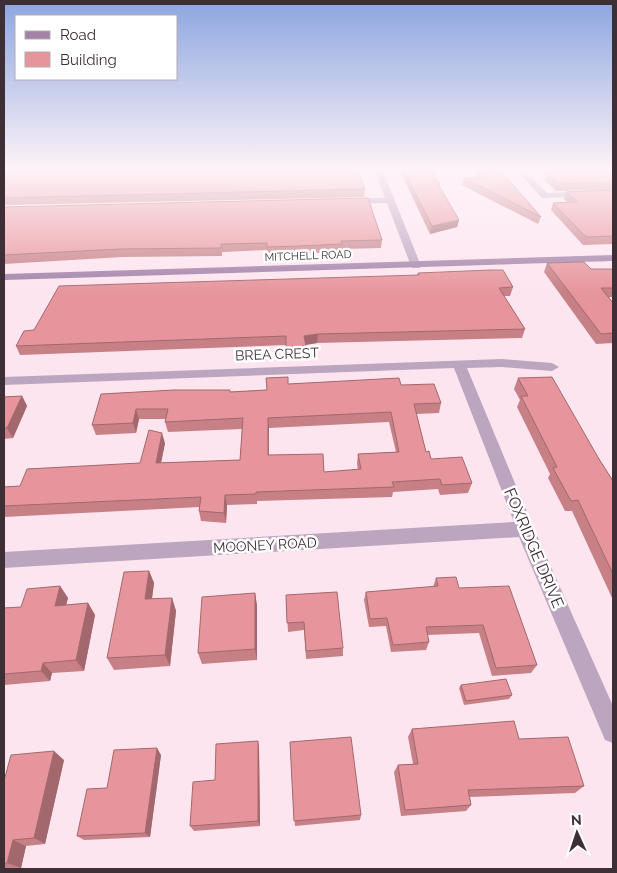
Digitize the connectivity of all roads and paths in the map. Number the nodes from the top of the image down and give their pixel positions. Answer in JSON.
{"nodes":[{"id":1,"x":395,"y":212,"type":"edge"},
{"id":2,"x":613,"y":258,"type":"edge"},
{"id":3,"x":416,"y":266,"type":"junction"},
{"id":4,"x":4,"y":277,"type":"edge"},
{"id":5,"x":459,"y":364,"type":"junction"},
{"id":6,"x":552,"y":367,"type":"dead end"},
{"id":7,"x":4,"y":381,"type":"edge"},
{"id":8,"x":525,"y":529,"type":"junction"},
{"id":9,"x":4,"y":560,"type":"edge"},
{"id":10,"x":613,"y":732,"type":"edge"}],
"edges":[{"from":1,"to":3,"type":"street"},
{"from":2,"to":3,"type":"street","name":"MITCHELL ROAD"},
{"from":3,"to":4,"type":"street","name":"MITCHELL ROAD"},
{"from":5,"to":6,"type":"street","name":"BREA CREST"},
{"from":5,"to":7,"type":"street","name":"BREA CREST"},
{"from":5,"to":8,"type":"street","name":"FOXRIDGE DRIVE"},
{"from":8,"to":9,"type":"street","name":"MOONEY ROAD"},
{"from":8,"to":10,"type":"street","name":"FOXRIDGE DRIVE"}]}
